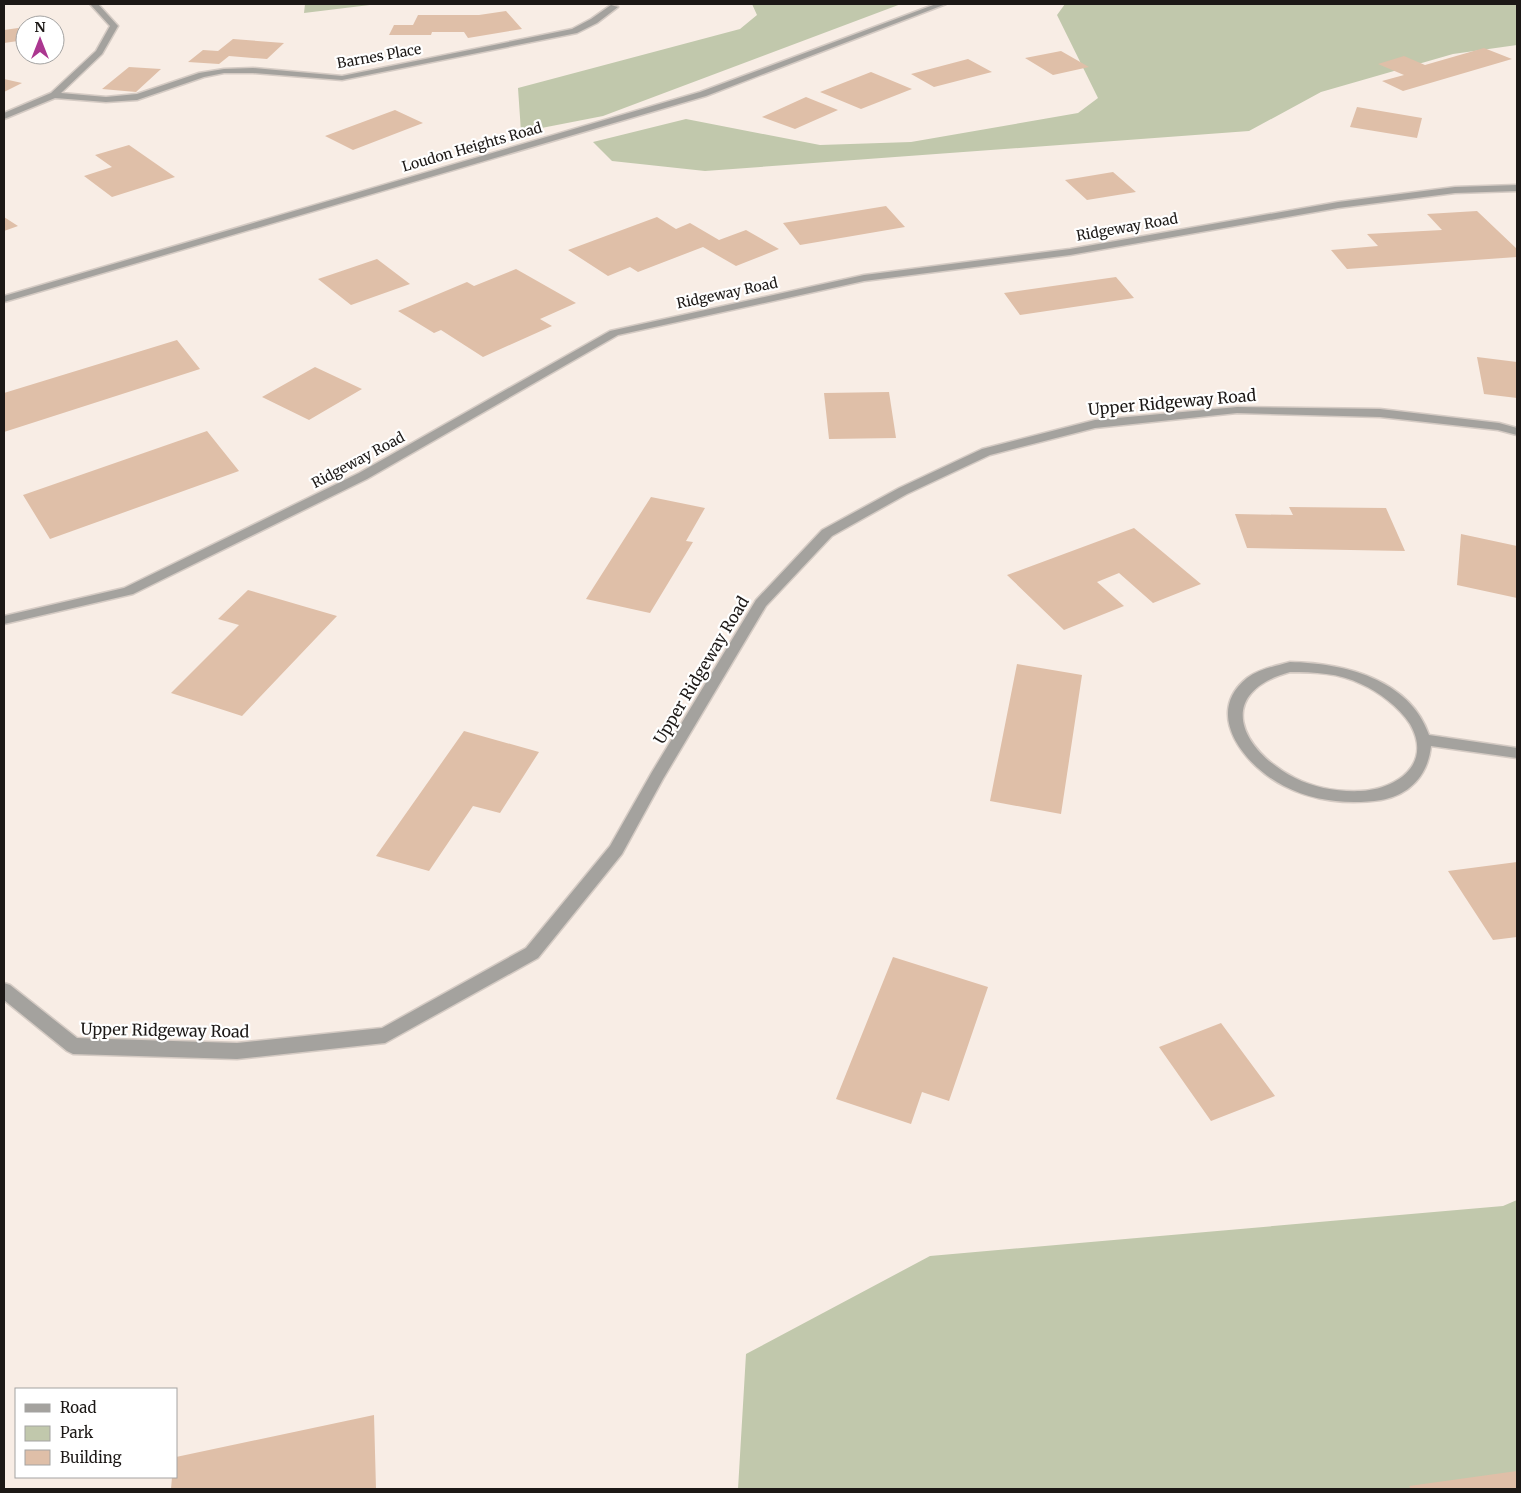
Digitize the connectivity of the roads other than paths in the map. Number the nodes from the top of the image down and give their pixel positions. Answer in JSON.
{"nodes":[{"id":1,"x":94,"y":4,"type":"edge"},
{"id":2,"x":942,"y":4,"type":"edge"},
{"id":3,"x":614,"y":7,"type":"dead end"},
{"id":4,"x":54,"y":95,"type":"junction"},
{"id":5,"x":4,"y":116,"type":"edge"},
{"id":6,"x":1517,"y":188,"type":"edge"},
{"id":7,"x":4,"y":299,"type":"edge"},
{"id":8,"x":1517,"y":432,"type":"edge"},
{"id":9,"x":4,"y":620,"type":"edge"},
{"id":10,"x":1424,"y":740,"type":"junction"},
{"id":11,"x":1517,"y":753,"type":"edge"},
{"id":12,"x":4,"y":990,"type":"edge"}],
"edges":[{"from":1,"to":4,"type":"street"},
{"from":2,"to":7,"type":"street","name":"Loudon Heights Road"},
{"from":3,"to":4,"type":"street","name":"Barnes Place"},
{"from":4,"to":5,"type":"street"},
{"from":6,"to":9,"type":"street","name":"Ridgeway Road"},
{"from":8,"to":12,"type":"street","name":"Upper Ridgeway Road"},
{"from":10,"to":10,"type":"street"},
{"from":10,"to":11,"type":"street"}]}
